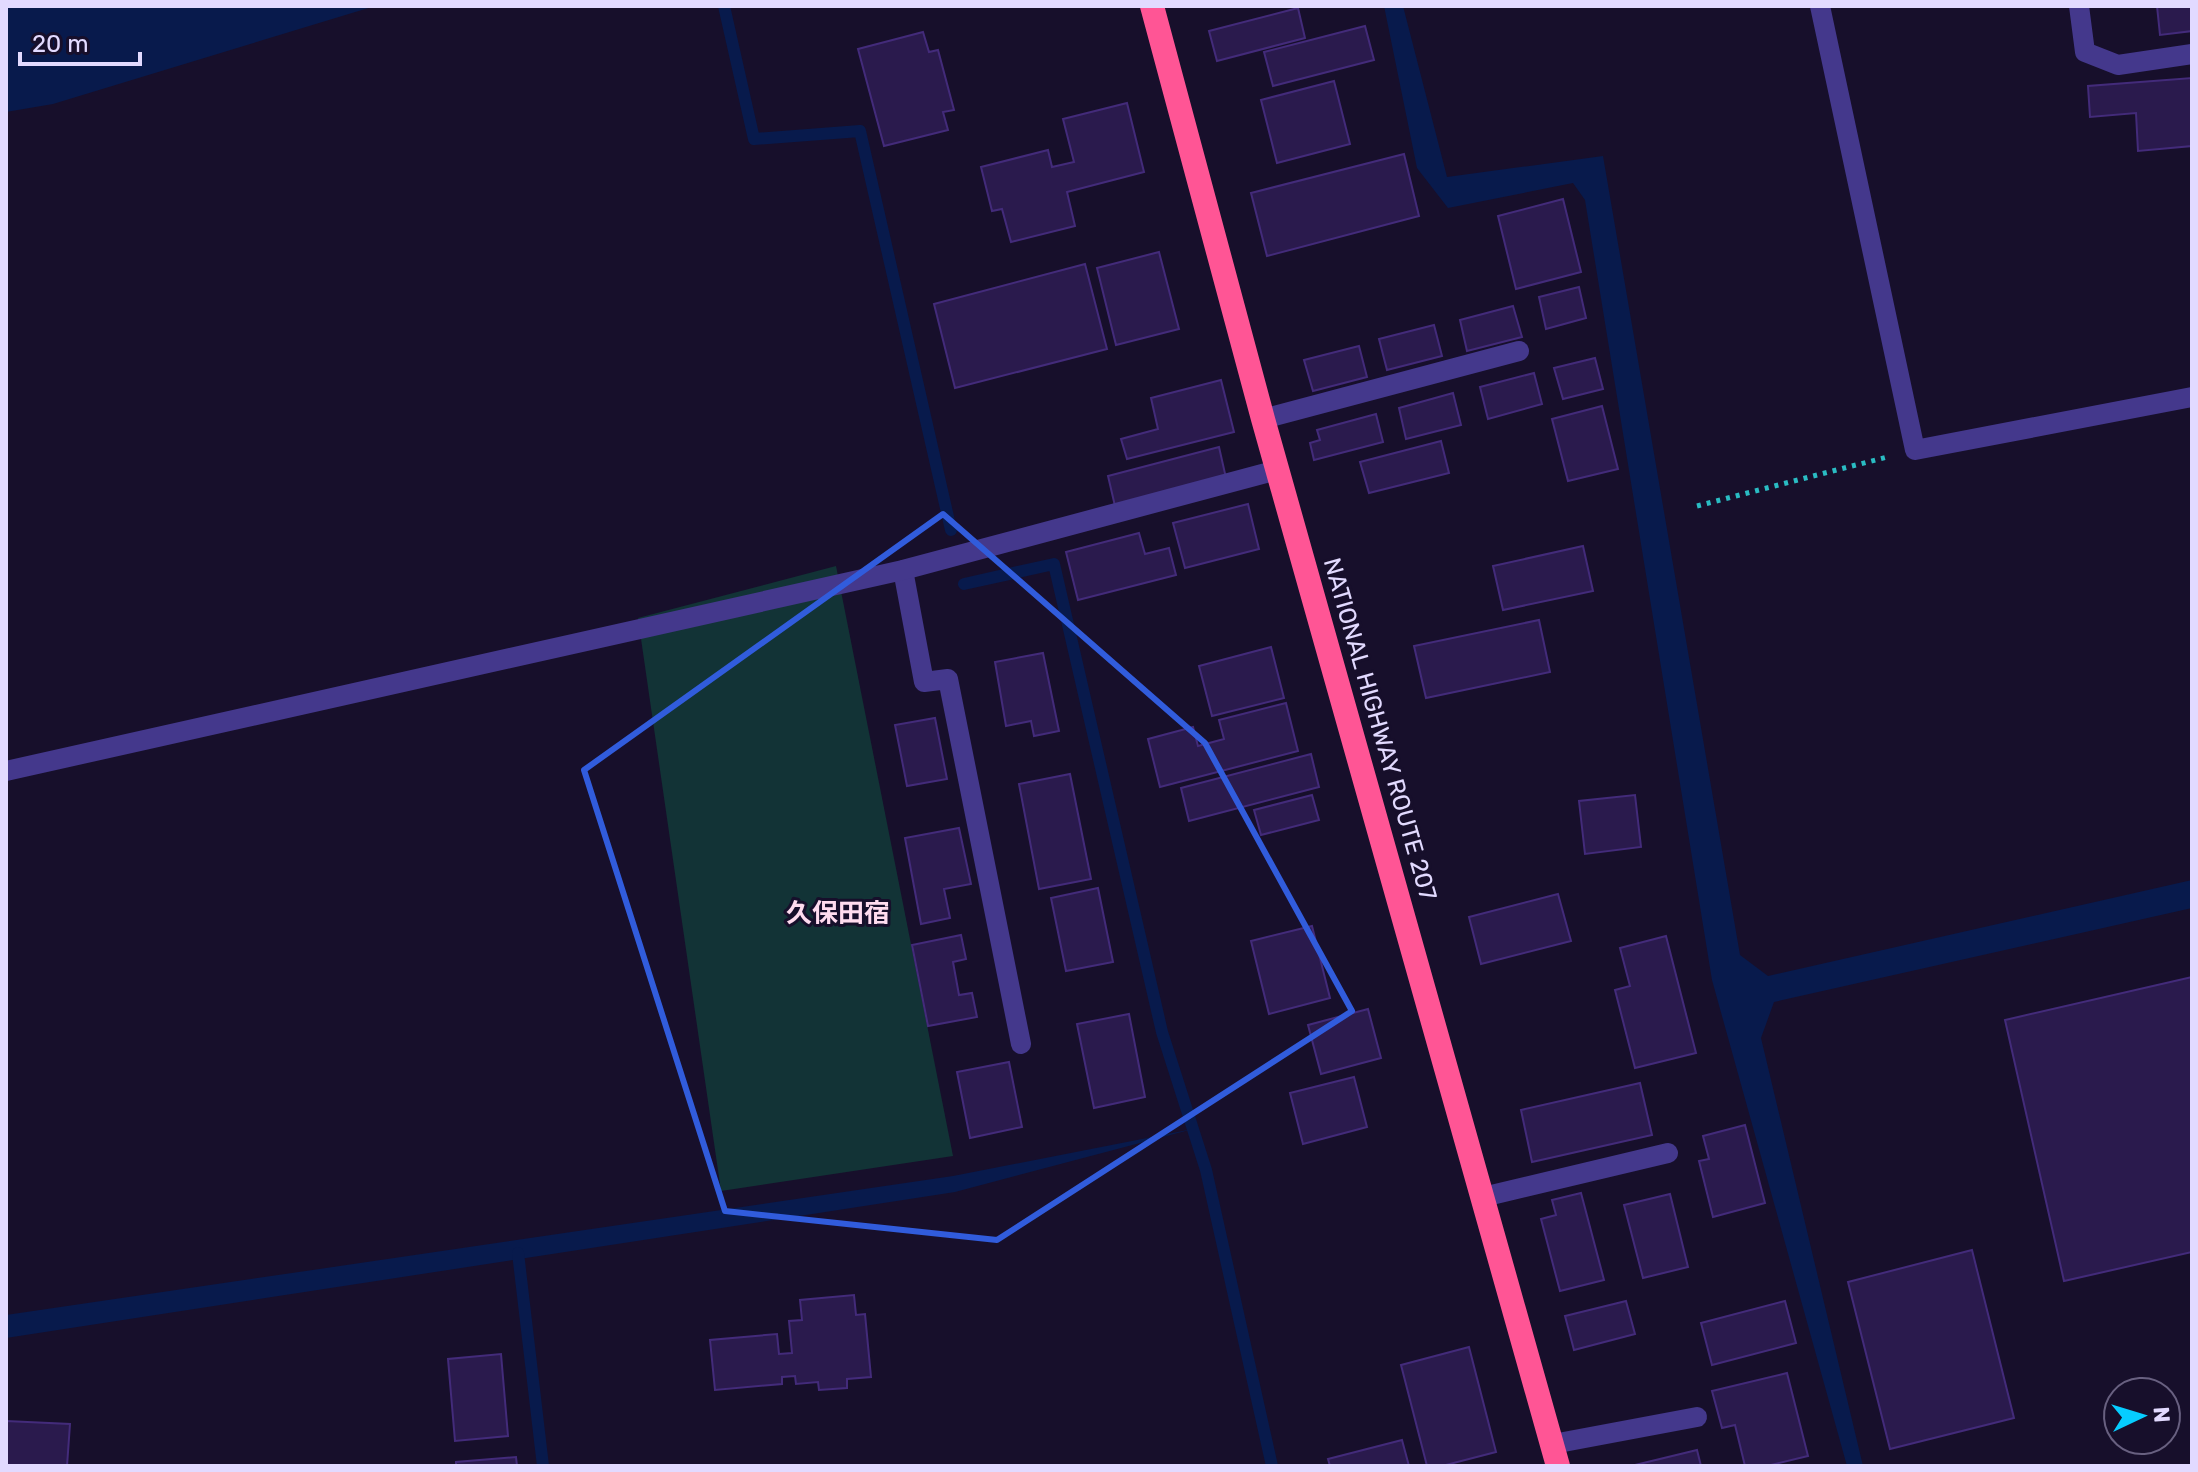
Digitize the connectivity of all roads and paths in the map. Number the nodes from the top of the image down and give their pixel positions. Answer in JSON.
{"nodes":[{"id":1,"x":1152,"y":6,"type":"edge"},
{"id":2,"x":1820,"y":6,"type":"edge"},
{"id":3,"x":2079,"y":6,"type":"edge"},
{"id":4,"x":2192,"y":54,"type":"edge"},
{"id":5,"x":1519,"y":351,"type":"dead end"},
{"id":6,"x":2192,"y":397,"type":"edge"},
{"id":7,"x":1263,"y":419,"type":"junction"},
{"id":8,"x":1915,"y":450,"type":"junction"},
{"id":9,"x":1277,"y":470,"type":"junction"},
{"id":10,"x":1697,"y":506,"type":"dead end"},
{"id":11,"x":903,"y":570,"type":"junction"},
{"id":12,"x":6,"y":771,"type":"edge"},
{"id":13,"x":1021,"y":1044,"type":"dead end"},
{"id":14,"x":1668,"y":1153,"type":"dead end"},
{"id":15,"x":1483,"y":1197,"type":"junction"},
{"id":16,"x":1697,"y":1417,"type":"dead end"},
{"id":17,"x":1556,"y":1455,"type":"edge"}],
"edges":[{"from":1,"to":7,"type":"highway","name":"NATIONAL HIGHWAY ROUTE 207"},
{"from":2,"to":8,"type":"street"},
{"from":3,"to":4,"type":"street"},
{"from":5,"to":7,"type":"street"},
{"from":6,"to":8,"type":"street"},
{"from":7,"to":9,"type":"highway","name":"NATIONAL HIGHWAY ROUTE 207"},
{"from":8,"to":10,"type":"path"},
{"from":9,"to":11,"type":"street"},
{"from":9,"to":15,"type":"highway","name":"NATIONAL HIGHWAY ROUTE 207"},
{"from":11,"to":12,"type":"street"},
{"from":11,"to":13,"type":"street"},
{"from":14,"to":15,"type":"street"},
{"from":15,"to":17,"type":"highway","name":"NATIONAL HIGHWAY ROUTE 207"},
{"from":16,"to":17,"type":"street"}]}
